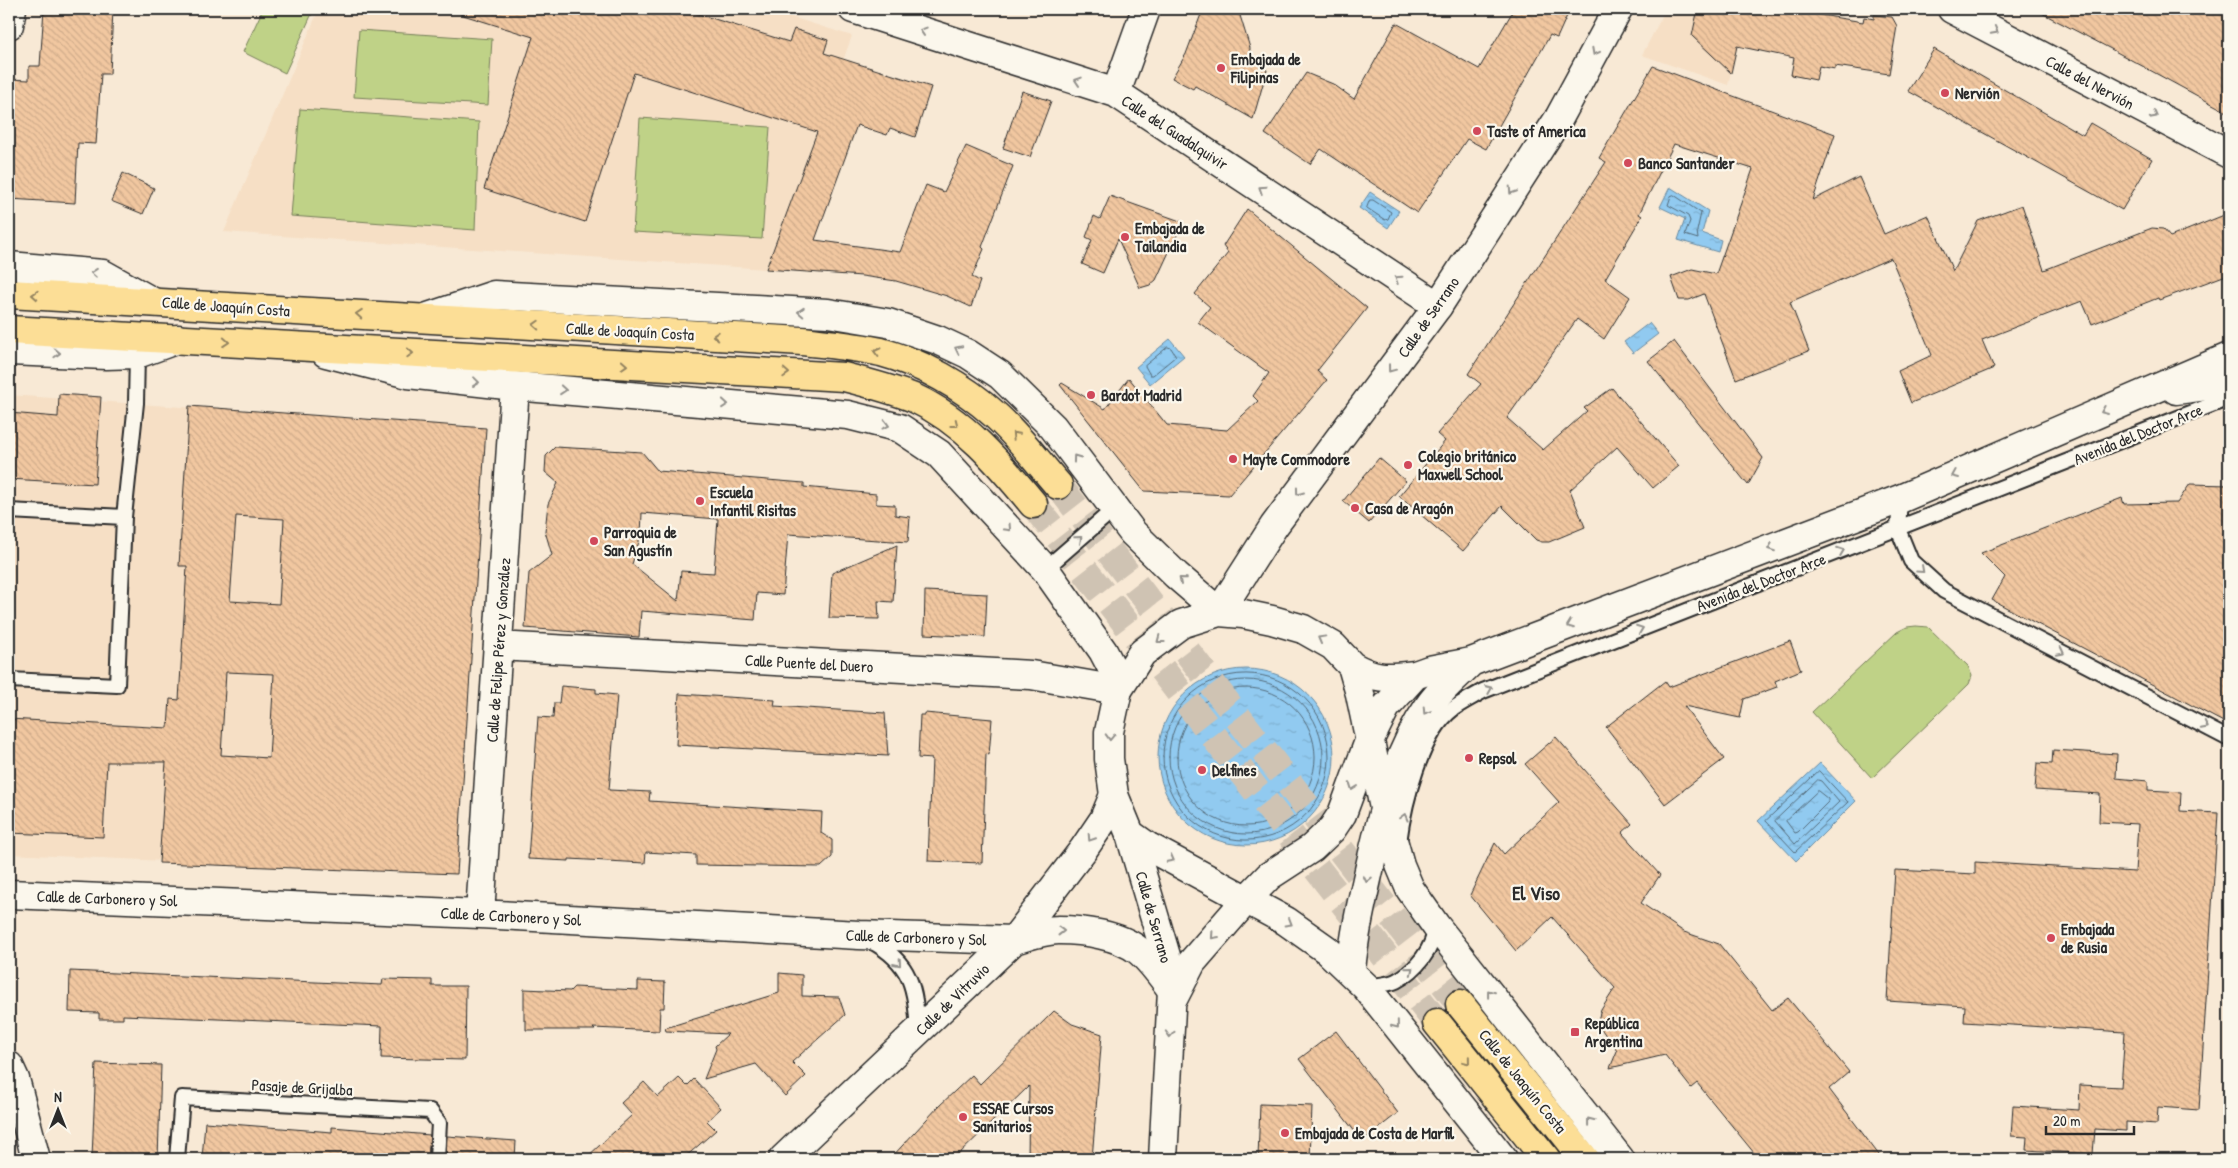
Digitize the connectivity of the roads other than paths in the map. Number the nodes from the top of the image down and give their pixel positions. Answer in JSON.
{"nodes":[{"id":1,"x":12,"y":9,"type":"edge"},
{"id":2,"x":853,"y":9,"type":"edge"},
{"id":3,"x":1146,"y":9,"type":"edge"},
{"id":4,"x":1618,"y":9,"type":"edge"},
{"id":5,"x":1952,"y":9,"type":"edge"},
{"id":6,"x":9,"y":25,"type":"edge"},
{"id":7,"x":1116,"y":93,"type":"junction"},
{"id":8,"x":2229,"y":154,"type":"edge"},
{"id":9,"x":9,"y":266,"type":"edge"},
{"id":10,"x":9,"y":294,"type":"edge"},
{"id":11,"x":153,"y":302,"type":"junction"},
{"id":12,"x":1438,"y":306,"type":"junction"},
{"id":13,"x":425,"y":319,"type":"junction"},
{"id":14,"x":9,"y":330,"type":"edge"},
{"id":15,"x":178,"y":339,"type":"junction"},
{"id":16,"x":309,"y":348,"type":"junction"},
{"id":17,"x":9,"y":351,"type":"edge"},
{"id":18,"x":137,"y":354,"type":"junction"},
{"id":19,"x":2229,"y":357,"type":"edge"},
{"id":20,"x":515,"y":386,"type":"junction"},
{"id":21,"x":2227,"y":388,"type":"edge"},
{"id":22,"x":2142,"y":395,"type":"junction"},
{"id":23,"x":1058,"y":485,"type":"tunnel mouth"},
{"id":24,"x":1900,"y":499,"type":"junction"},
{"id":25,"x":1033,"y":504,"type":"tunnel mouth"},
{"id":26,"x":1114,"y":509,"type":"junction"},
{"id":27,"x":9,"y":511,"type":"edge"},
{"id":28,"x":124,"y":517,"type":"junction"},
{"id":29,"x":1898,"y":529,"type":"junction"},
{"id":30,"x":1045,"y":569,"type":"junction"},
{"id":31,"x":1219,"y":612,"type":"junction"},
{"id":32,"x":499,"y":646,"type":"junction"},
{"id":33,"x":1471,"y":662,"type":"junction"},
{"id":34,"x":1352,"y":666,"type":"junction"},
{"id":35,"x":1415,"y":675,"type":"junction"},
{"id":36,"x":9,"y":680,"type":"edge"},
{"id":37,"x":1118,"y":690,"type":"junction"},
{"id":38,"x":2229,"y":738,"type":"edge"},
{"id":39,"x":1369,"y":742,"type":"junction"},
{"id":40,"x":1114,"y":795,"type":"junction"},
{"id":41,"x":1384,"y":808,"type":"junction"},
{"id":42,"x":1130,"y":834,"type":"junction"},
{"id":43,"x":1400,"y":865,"type":"junction"},
{"id":44,"x":9,"y":894,"type":"edge"},
{"id":45,"x":1246,"y":900,"type":"junction"},
{"id":46,"x":480,"y":914,"type":"junction"},
{"id":47,"x":1436,"y":926,"type":"junction"},
{"id":48,"x":859,"y":935,"type":"junction"},
{"id":49,"x":1014,"y":940,"type":"junction"},
{"id":50,"x":1358,"y":979,"type":"junction"},
{"id":51,"x":1172,"y":995,"type":"junction"},
{"id":52,"x":1460,"y":1004,"type":"tunnel mouth"},
{"id":53,"x":1436,"y":1024,"type":"tunnel mouth"},
{"id":54,"x":918,"y":1032,"type":"junction"},
{"id":55,"x":9,"y":1066,"type":"edge"},
{"id":56,"x":36,"y":1159,"type":"edge"},
{"id":57,"x":177,"y":1159,"type":"edge"},
{"id":58,"x":437,"y":1159,"type":"edge"},
{"id":59,"x":783,"y":1159,"type":"edge"},
{"id":60,"x":1163,"y":1159,"type":"edge"},
{"id":61,"x":1503,"y":1159,"type":"edge"},
{"id":62,"x":1546,"y":1159,"type":"edge"},
{"id":63,"x":1585,"y":1159,"type":"edge"},
{"id":64,"x":1620,"y":1159,"type":"edge"}],
"edges":[{"from":1,"to":6,"type":"street"},
{"from":7,"to":2,"type":"street","name":"Calle del Guadalquivir","one_way":true},
{"from":3,"to":7,"type":"street"},
{"from":4,"to":12,"type":"street","name":"Calle de Serrano","one_way":true},
{"from":5,"to":8,"type":"street","name":"Calle del Nervión","one_way":true},
{"from":12,"to":7,"type":"street","name":"Calle del Guadalquivir","one_way":true},
{"from":11,"to":9,"type":"street","name":"Calle de Joaquín Costa","one_way":true},
{"from":11,"to":10,"type":"main road","name":"Calle de Joaquín Costa","one_way":true},
{"from":13,"to":11,"type":"main road","name":"Calle de Joaquín Costa","one_way":true},
{"from":12,"to":31,"type":"street","name":"Calle de Serrano","one_way":true},
{"from":23,"to":13,"type":"main road","name":"Calle de Joaquín Costa","one_way":true},
{"from":26,"to":13,"type":"street","one_way":true},
{"from":14,"to":15,"type":"main road"},
{"from":15,"to":16,"type":"main road","one_way":true},
{"from":15,"to":18,"type":"street"},
{"from":16,"to":20,"type":"street","one_way":true},
{"from":16,"to":25,"type":"main road","one_way":true},
{"from":17,"to":18,"type":"street","one_way":true},
{"from":18,"to":28,"type":"lane"},
{"from":19,"to":22,"type":"street","name":"Avenida del Doctor Arce"},
{"from":20,"to":30,"type":"street","one_way":true},
{"from":20,"to":32,"type":"street","name":"Calle de Felipe Pérez y González"},
{"from":21,"to":22,"type":"street","name":"Avenida del Doctor Arce"},
{"from":21,"to":29,"type":"lane","name":"Avenida del Doctor Arce"},
{"from":22,"to":24,"type":"street","name":"Avenida del Doctor Arce","one_way":true},
{"from":24,"to":29,"type":"lane"},
{"from":24,"to":33,"type":"street","name":"Avenida del Doctor Arce","one_way":true},
{"from":30,"to":26,"type":"lane","one_way":true},
{"from":31,"to":26,"type":"street","one_way":true},
{"from":27,"to":28,"type":"lane"},
{"from":28,"to":36,"type":"lane"},
{"from":29,"to":38,"type":"lane","one_way":true},
{"from":43,"to":29,"type":"lane","name":"Avenida del Doctor Arce","one_way":true},
{"from":30,"to":37,"type":"street"},
{"from":34,"to":31,"type":"street","one_way":true},
{"from":31,"to":37,"type":"street","one_way":true},
{"from":32,"to":37,"type":"street","name":"Calle Puente del Duero"},
{"from":32,"to":46,"type":"street","name":"Calle de Felipe Pérez y González"},
{"from":33,"to":35,"type":"street"},
{"from":33,"to":41,"type":"street","one_way":true},
{"from":34,"to":35,"type":"street"},
{"from":34,"to":39,"type":"street"},
{"from":35,"to":39,"type":"street","name":"Calle de Serrano"},
{"from":37,"to":40,"type":"street","name":"Calle de Serrano","one_way":true},
{"from":39,"to":41,"type":"street"},
{"from":39,"to":45,"type":"street","name":"Calle de Serrano","one_way":true},
{"from":40,"to":42,"type":"street","name":"Calle de Serrano"},
{"from":40,"to":49,"type":"street","name":"Calle de Vitruvio","one_way":true},
{"from":41,"to":43,"type":"street"},
{"from":41,"to":50,"type":"street","one_way":true},
{"from":42,"to":45,"type":"street","one_way":true},
{"from":42,"to":51,"type":"street","name":"Calle de Serrano"},
{"from":43,"to":47,"type":"street"},
{"from":44,"to":46,"type":"street","name":"Calle de Carbonero y Sol"},
{"from":45,"to":50,"type":"street","one_way":true},
{"from":45,"to":51,"type":"street","name":"Calle de Serrano","one_way":true},
{"from":46,"to":48,"type":"street","name":"Calle de Carbonero y Sol"},
{"from":50,"to":47,"type":"lane","one_way":true},
{"from":64,"to":47,"type":"street","one_way":true},
{"from":48,"to":49,"type":"street","name":"Calle de Carbonero y Sol"},
{"from":48,"to":54,"type":"lane","one_way":true},
{"from":49,"to":51,"type":"street","one_way":true},
{"from":49,"to":54,"type":"street","name":"Calle de Vitruvio"},
{"from":50,"to":61,"type":"street","one_way":true},
{"from":51,"to":60,"type":"street","name":"Calle de Serrano","one_way":true},
{"from":52,"to":63,"type":"main road","name":"Calle de Joaquín Costa"},
{"from":53,"to":62,"type":"main road","name":"Calle de Joaquín Costa","one_way":true},
{"from":54,"to":59,"type":"street","name":"Calle de Vitruvio"},
{"from":55,"to":56,"type":"street"},
{"from":57,"to":58,"type":"lane","name":"Pasaje de Grijalba"}]}
